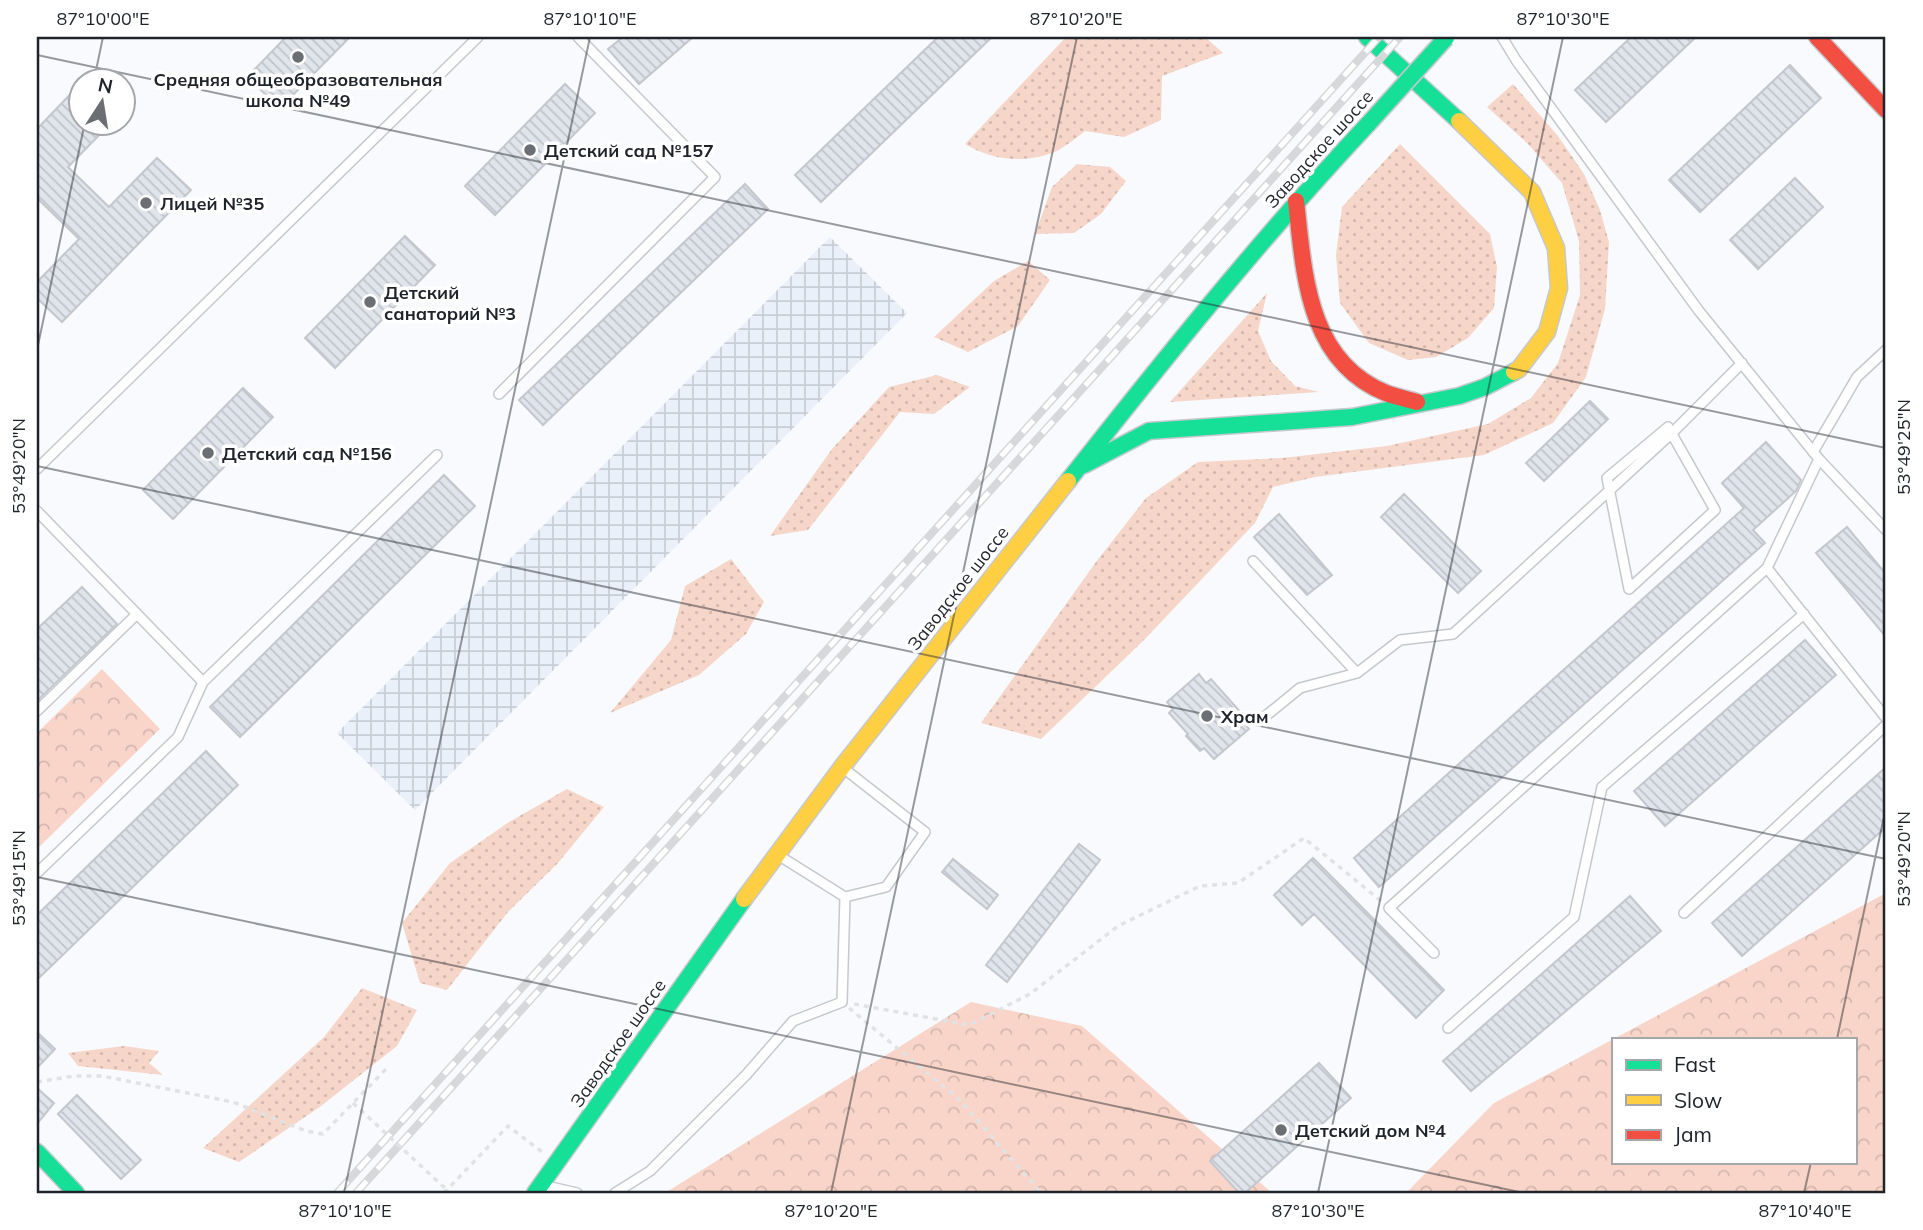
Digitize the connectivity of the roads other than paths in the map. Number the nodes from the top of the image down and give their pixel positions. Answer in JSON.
{"nodes":[{"id":1,"x":478,"y":37,"type":"edge"},
{"id":2,"x":578,"y":37,"type":"edge"},
{"id":3,"x":595,"y":37,"type":"edge"},
{"id":4,"x":1367,"y":37,"type":"edge"},
{"id":5,"x":1502,"y":37,"type":"edge"},
{"id":6,"x":1817,"y":37,"type":"edge"},
{"id":7,"x":1447,"y":38,"type":"edge"},
{"id":8,"x":586,"y":45,"type":"junction"},
{"id":9,"x":1886,"y":110,"type":"edge"},
{"id":10,"x":1296,"y":201,"type":"junction"},
{"id":11,"x":1886,"y":350,"type":"edge"},
{"id":12,"x":1742,"y":363,"type":"junction"},
{"id":13,"x":499,"y":394,"type":"dead end"},
{"id":14,"x":1424,"y":403,"type":"junction"},
{"id":15,"x":1671,"y":434,"type":"junction"},
{"id":16,"x":438,"y":455,"type":"dead end"},
{"id":17,"x":1816,"y":456,"type":"junction"},
{"id":18,"x":37,"y":469,"type":"edge"},
{"id":19,"x":1076,"y":469,"type":"junction"},
{"id":20,"x":37,"y":511,"type":"edge"},
{"id":21,"x":1886,"y":530,"type":"edge"},
{"id":22,"x":1253,"y":561,"type":"dead end"},
{"id":23,"x":1767,"y":568,"type":"junction"},
{"id":24,"x":137,"y":614,"type":"junction"},
{"id":25,"x":1804,"y":614,"type":"junction"},
{"id":26,"x":1357,"y":673,"type":"junction"},
{"id":27,"x":203,"y":682,"type":"junction"},
{"id":28,"x":37,"y":711,"type":"edge"},
{"id":29,"x":1886,"y":718,"type":"edge"},
{"id":30,"x":1262,"y":719,"type":"dead end"},
{"id":31,"x":1886,"y":725,"type":"edge"},
{"id":32,"x":842,"y":767,"type":"junction"},
{"id":33,"x":778,"y":855,"type":"junction"},
{"id":34,"x":37,"y":873,"type":"edge"},
{"id":35,"x":845,"y":897,"type":"junction"},
{"id":36,"x":1684,"y":913,"type":"dead end"},
{"id":37,"x":1434,"y":953,"type":"dead end"},
{"id":38,"x":1448,"y":1028,"type":"dead end"},
{"id":39,"x":37,"y":1152,"type":"edge"},
{"id":40,"x":538,"y":1189,"type":"edge"},
{"id":41,"x":76,"y":1193,"type":"edge"},
{"id":42,"x":578,"y":1193,"type":"edge"},
{"id":43,"x":615,"y":1193,"type":"edge"}],
"edges":[{"from":1,"to":18,"type":"lane"},
{"from":2,"to":8,"type":"lane"},
{"from":3,"to":8,"type":"lane"},
{"from":4,"to":14,"type":"main road"},
{"from":5,"to":12,"type":"lane"},
{"from":6,"to":9,"type":"main road"},
{"from":7,"to":10,"type":"main road","name":"Заводское шоссе","bridge":true},
{"from":8,"to":13,"type":"lane"},
{"from":10,"to":14,"type":"main road"},
{"from":10,"to":19,"type":"main road","name":"Заводское шоссе"},
{"from":11,"to":17,"type":"lane"},
{"from":12,"to":15,"type":"lane"},
{"from":12,"to":17,"type":"lane"},
{"from":14,"to":19,"type":"main road"},
{"from":15,"to":15,"type":"lane"},
{"from":15,"to":26,"type":"lane"},
{"from":16,"to":27,"type":"lane"},
{"from":17,"to":21,"type":"lane"},
{"from":17,"to":23,"type":"lane"},
{"from":19,"to":32,"type":"main road","name":"Заводское шоссе"},
{"from":20,"to":24,"type":"lane"},
{"from":22,"to":26,"type":"lane"},
{"from":23,"to":25,"type":"lane"},
{"from":23,"to":37,"type":"lane"},
{"from":24,"to":27,"type":"lane"},
{"from":24,"to":28,"type":"lane"},
{"from":25,"to":29,"type":"lane"},
{"from":25,"to":38,"type":"lane"},
{"from":26,"to":30,"type":"lane"},
{"from":27,"to":34,"type":"lane"},
{"from":31,"to":36,"type":"lane"},
{"from":32,"to":33,"type":"main road","name":"Заводское шоссе"},
{"from":32,"to":35,"type":"lane"},
{"from":33,"to":35,"type":"lane"},
{"from":33,"to":40,"type":"main road","name":"Заводское шоссе"},
{"from":35,"to":43,"type":"lane"},
{"from":39,"to":41,"type":"main road"},
{"from":40,"to":42,"type":"lane"}]}
